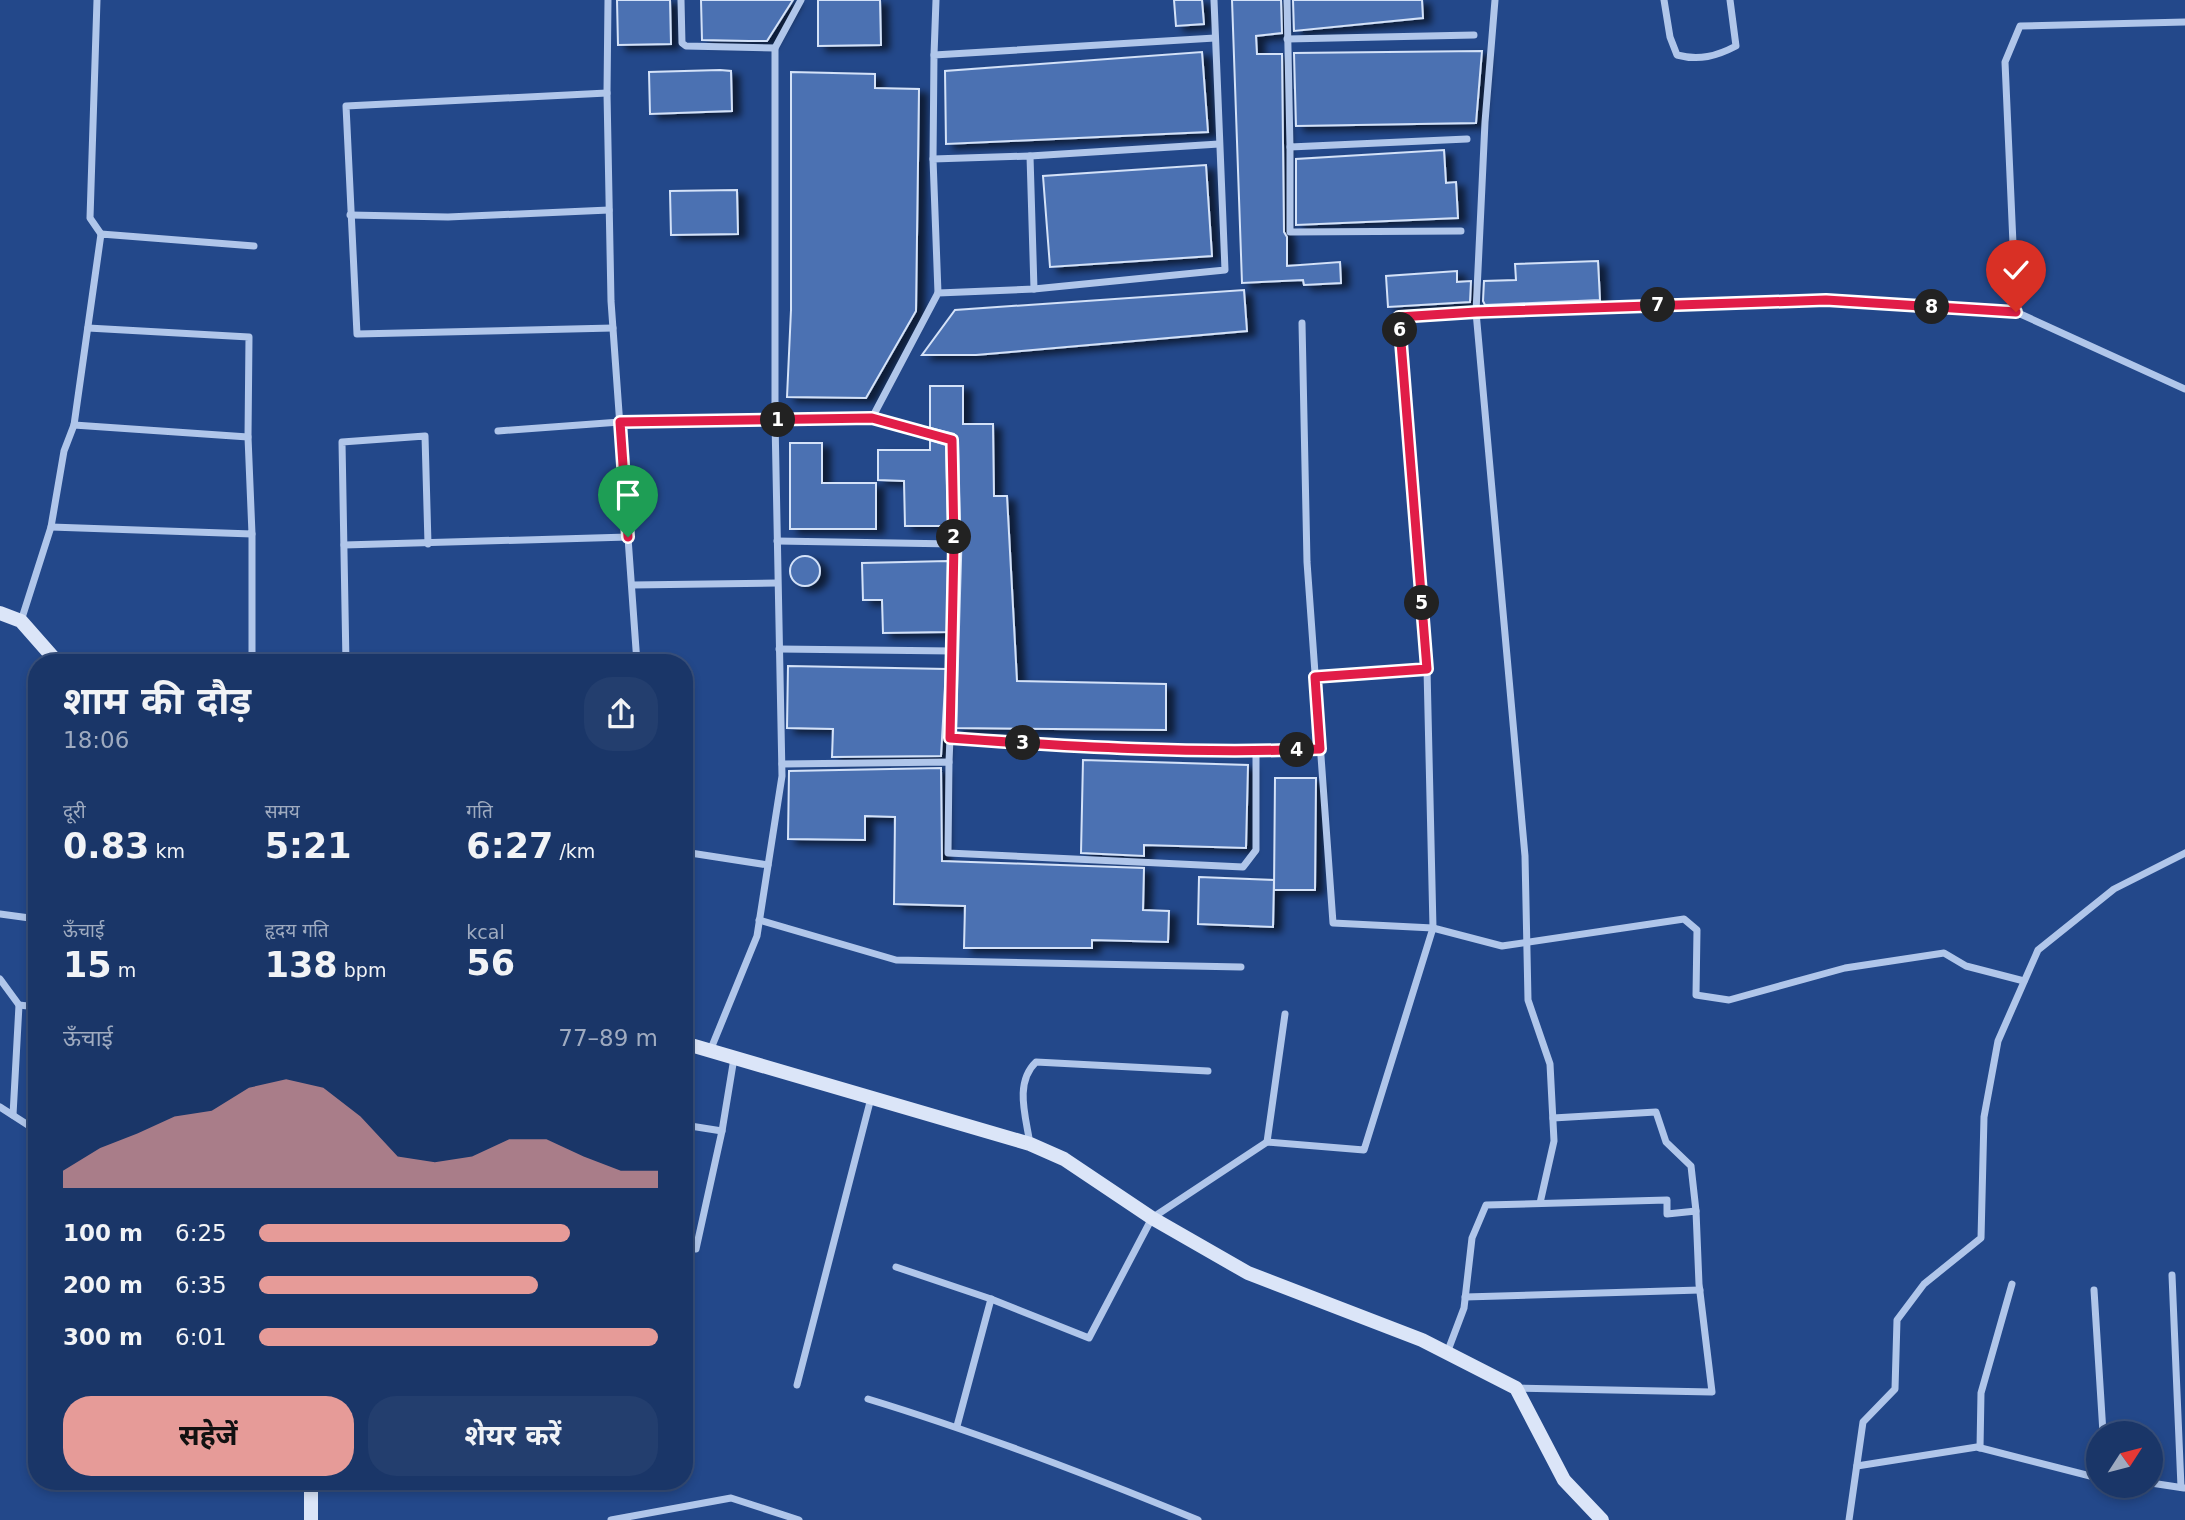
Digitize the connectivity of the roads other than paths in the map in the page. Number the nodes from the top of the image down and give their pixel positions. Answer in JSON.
{"nodes":[{"id":1,"x":97,"y":0,"type":"edge"},
{"id":2,"x":608,"y":0,"type":"edge"},
{"id":3,"x":681,"y":0,"type":"edge"},
{"id":4,"x":801,"y":0,"type":"edge"},
{"id":5,"x":936,"y":0,"type":"edge"},
{"id":6,"x":1214,"y":0,"type":"edge"},
{"id":7,"x":1287,"y":0,"type":"edge"},
{"id":8,"x":1495,"y":0,"type":"edge"},
{"id":9,"x":1664,"y":0,"type":"edge"},
{"id":10,"x":1730,"y":0,"type":"edge"},
{"id":11,"x":2185,"y":22,"type":"edge"},
{"id":12,"x":1474,"y":35,"type":"dead end"},
{"id":13,"x":1215,"y":38,"type":"junction"},
{"id":14,"x":1287,"y":39,"type":"junction"},
{"id":15,"x":775,"y":48,"type":"junction"},
{"id":16,"x":934,"y":55,"type":"junction"},
{"id":17,"x":607,"y":93,"type":"junction"},
{"id":18,"x":1467,"y":139,"type":"dead end"},
{"id":19,"x":1219,"y":144,"type":"junction"},
{"id":20,"x":1290,"y":147,"type":"junction"},
{"id":21,"x":1030,"y":156,"type":"junction"},
{"id":22,"x":933,"y":159,"type":"junction"},
{"id":23,"x":609,"y":210,"type":"junction"},
{"id":24,"x":350,"y":215,"type":"junction"},
{"id":25,"x":1461,"y":231,"type":"dead end"},
{"id":26,"x":101,"y":234,"type":"junction"},
{"id":27,"x":254,"y":246,"type":"dead end"},
{"id":28,"x":1034,"y":289,"type":"junction"},
{"id":29,"x":938,"y":293,"type":"junction"},
{"id":30,"x":1476,"y":312,"type":"junction"},
{"id":31,"x":2016,"y":312,"type":"junction"},
{"id":32,"x":1302,"y":323,"type":"dead end"},
{"id":33,"x":88,"y":328,"type":"junction"},
{"id":34,"x":613,"y":328,"type":"junction"},
{"id":35,"x":2185,"y":390,"type":"edge"},
{"id":36,"x":872,"y":418,"type":"junction"},
{"id":37,"x":775,"y":420,"type":"junction"},
{"id":38,"x":620,"y":422,"type":"junction"},
{"id":39,"x":74,"y":425,"type":"junction"},
{"id":40,"x":498,"y":431,"type":"dead end"},
{"id":41,"x":248,"y":437,"type":"junction"},
{"id":42,"x":51,"y":527,"type":"junction"},
{"id":43,"x":252,"y":534,"type":"junction"},
{"id":44,"x":628,"y":537,"type":"junction"},
{"id":45,"x":777,"y":541,"type":"junction"},
{"id":46,"x":428,"y":544,"type":"junction"},
{"id":47,"x":954,"y":544,"type":"junction"},
{"id":48,"x":344,"y":545,"type":"junction"},
{"id":49,"x":777,"y":583,"type":"junction"},
{"id":50,"x":632,"y":585,"type":"junction"},
{"id":51,"x":0,"y":613,"type":"edge"},
{"id":52,"x":21,"y":621,"type":"junction"},
{"id":53,"x":779,"y":649,"type":"junction"},
{"id":54,"x":953,"y":651,"type":"junction"},
{"id":55,"x":252,"y":652,"type":"dead end"},
{"id":56,"x":50,"y":654,"type":"edge"},
{"id":57,"x":346,"y":654,"type":"edge"},
{"id":58,"x":636,"y":654,"type":"edge"},
{"id":59,"x":1427,"y":669,"type":"junction"},
{"id":60,"x":1315,"y":677,"type":"junction"},
{"id":61,"x":950,"y":738,"type":"junction"},
{"id":62,"x":1320,"y":749,"type":"junction"},
{"id":63,"x":1256,"y":751,"type":"junction"},
{"id":64,"x":949,"y":762,"type":"junction"},
{"id":65,"x":782,"y":764,"type":"junction"},
{"id":66,"x":693,"y":853,"type":"edge"},
{"id":67,"x":2185,"y":853,"type":"edge"},
{"id":68,"x":768,"y":865,"type":"junction"},
{"id":69,"x":0,"y":914,"type":"edge"},
{"id":70,"x":28,"y":918,"type":"edge"},
{"id":71,"x":759,"y":920,"type":"junction"},
{"id":72,"x":1433,"y":928,"type":"junction"},
{"id":73,"x":1527,"y":942,"type":"junction"},
{"id":74,"x":1241,"y":967,"type":"dead end"},
{"id":75,"x":0,"y":979,"type":"edge"},
{"id":76,"x":2025,"y":981,"type":"junction"},
{"id":77,"x":19,"y":1005,"type":"junction"},
{"id":78,"x":28,"y":1006,"type":"edge"},
{"id":79,"x":1285,"y":1014,"type":"dead end"},
{"id":80,"x":693,"y":1046,"type":"edge"},
{"id":81,"x":710,"y":1051,"type":"junction"},
{"id":82,"x":734,"y":1058,"type":"junction"},
{"id":83,"x":1208,"y":1070,"type":"dead end"},
{"id":84,"x":870,"y":1098,"type":"junction"},
{"id":85,"x":0,"y":1107,"type":"edge"},
{"id":86,"x":13,"y":1115,"type":"junction"},
{"id":87,"x":1553,"y":1118,"type":"junction"},
{"id":88,"x":28,"y":1125,"type":"edge"},
{"id":89,"x":693,"y":1126,"type":"edge"},
{"id":90,"x":722,"y":1131,"type":"junction"},
{"id":91,"x":1267,"y":1142,"type":"junction"},
{"id":92,"x":1030,"y":1144,"type":"junction"},
{"id":93,"x":1540,"y":1203,"type":"junction"},
{"id":94,"x":1696,"y":1211,"type":"junction"},
{"id":95,"x":1152,"y":1218,"type":"junction"},
{"id":96,"x":693,"y":1249,"type":"edge"},
{"id":97,"x":896,"y":1267,"type":"dead end"},
{"id":98,"x":2172,"y":1275,"type":"dead end"},
{"id":99,"x":2012,"y":1284,"type":"dead end"},
{"id":100,"x":1700,"y":1290,"type":"junction"},
{"id":101,"x":2094,"y":1290,"type":"dead end"},
{"id":102,"x":1465,"y":1297,"type":"junction"},
{"id":103,"x":990,"y":1299,"type":"junction"},
{"id":104,"x":1447,"y":1353,"type":"junction"},
{"id":105,"x":797,"y":1385,"type":"dead end"},
{"id":106,"x":1516,"y":1388,"type":"junction"},
{"id":107,"x":868,"y":1399,"type":"dead end"},
{"id":108,"x":2102,"y":1421,"type":"edge"},
{"id":109,"x":957,"y":1426,"type":"junction"},
{"id":110,"x":1980,"y":1448,"type":"junction"},
{"id":111,"x":1857,"y":1466,"type":"junction"},
{"id":112,"x":2086,"y":1475,"type":"edge"},
{"id":113,"x":2163,"y":1485,"type":"edge"},
{"id":114,"x":2183,"y":1488,"type":"edge"},
{"id":115,"x":311,"y":1490,"type":"edge"},
{"id":116,"x":311,"y":1520,"type":"edge"},
{"id":117,"x":611,"y":1520,"type":"edge"},
{"id":118,"x":799,"y":1520,"type":"edge"},
{"id":119,"x":1198,"y":1520,"type":"edge"},
{"id":120,"x":1602,"y":1520,"type":"edge"},
{"id":121,"x":1849,"y":1520,"type":"edge"}],
"edges":[{"from":1,"to":26,"type":"street"},
{"from":2,"to":17,"type":"street"},
{"from":3,"to":15,"type":"street"},
{"from":4,"to":15,"type":"street"},
{"from":5,"to":16,"type":"street"},
{"from":6,"to":13,"type":"street"},
{"from":7,"to":14,"type":"street"},
{"from":8,"to":30,"type":"street"},
{"from":9,"to":10,"type":"street"},
{"from":11,"to":31,"type":"street"},
{"from":12,"to":14,"type":"street"},
{"from":13,"to":16,"type":"street"},
{"from":13,"to":19,"type":"street"},
{"from":14,"to":20,"type":"street"},
{"from":15,"to":37,"type":"street"},
{"from":16,"to":22,"type":"street"},
{"from":17,"to":23,"type":"street"},
{"from":17,"to":24,"type":"street"},
{"from":18,"to":20,"type":"street"},
{"from":19,"to":21,"type":"street"},
{"from":19,"to":28,"type":"street"},
{"from":20,"to":25,"type":"street"},
{"from":21,"to":22,"type":"street"},
{"from":21,"to":28,"type":"street"},
{"from":22,"to":29,"type":"street"},
{"from":23,"to":24,"type":"street"},
{"from":23,"to":34,"type":"street"},
{"from":24,"to":34,"type":"street"},
{"from":26,"to":27,"type":"street"},
{"from":26,"to":33,"type":"street"},
{"from":28,"to":29,"type":"street"},
{"from":29,"to":36,"type":"street"},
{"from":30,"to":31,"type":"street"},
{"from":30,"to":59,"type":"street"},
{"from":30,"to":73,"type":"street"},
{"from":31,"to":35,"type":"street"},
{"from":32,"to":60,"type":"street"},
{"from":33,"to":39,"type":"street"},
{"from":33,"to":41,"type":"street"},
{"from":34,"to":38,"type":"street"},
{"from":36,"to":37,"type":"street"},
{"from":36,"to":47,"type":"street"},
{"from":37,"to":38,"type":"street"},
{"from":37,"to":45,"type":"street"},
{"from":38,"to":40,"type":"street"},
{"from":38,"to":44,"type":"street"},
{"from":39,"to":41,"type":"street"},
{"from":39,"to":42,"type":"street"},
{"from":41,"to":43,"type":"street"},
{"from":42,"to":43,"type":"street"},
{"from":42,"to":52,"type":"street"},
{"from":43,"to":55,"type":"street"},
{"from":44,"to":46,"type":"street"},
{"from":44,"to":50,"type":"street"},
{"from":45,"to":47,"type":"street"},
{"from":45,"to":49,"type":"street"},
{"from":46,"to":48,"type":"street"},
{"from":46,"to":48,"type":"street"},
{"from":47,"to":54,"type":"street"},
{"from":48,"to":57,"type":"street"},
{"from":49,"to":50,"type":"street"},
{"from":49,"to":53,"type":"street"},
{"from":50,"to":58,"type":"street"},
{"from":51,"to":52,"type":"street"},
{"from":52,"to":56,"type":"street"},
{"from":53,"to":54,"type":"street"},
{"from":53,"to":65,"type":"street"},
{"from":54,"to":61,"type":"street"},
{"from":59,"to":60,"type":"street"},
{"from":59,"to":72,"type":"street"},
{"from":60,"to":62,"type":"street"},
{"from":61,"to":63,"type":"street"},
{"from":61,"to":64,"type":"street"},
{"from":62,"to":63,"type":"street"},
{"from":62,"to":72,"type":"street"},
{"from":63,"to":64,"type":"street"},
{"from":64,"to":65,"type":"street"},
{"from":65,"to":68,"type":"street"},
{"from":66,"to":68,"type":"street"},
{"from":67,"to":76,"type":"street"},
{"from":68,"to":71,"type":"street"},
{"from":69,"to":70,"type":"street"},
{"from":71,"to":74,"type":"street"},
{"from":71,"to":81,"type":"street"},
{"from":72,"to":73,"type":"street"},
{"from":72,"to":91,"type":"street"},
{"from":73,"to":76,"type":"street"},
{"from":73,"to":87,"type":"street"},
{"from":75,"to":77,"type":"street"},
{"from":76,"to":111,"type":"street"},
{"from":77,"to":78,"type":"street"},
{"from":77,"to":86,"type":"street"},
{"from":79,"to":91,"type":"street"},
{"from":80,"to":81,"type":"street"},
{"from":81,"to":82,"type":"street"},
{"from":82,"to":84,"type":"street"},
{"from":82,"to":90,"type":"street"},
{"from":83,"to":92,"type":"street"},
{"from":84,"to":92,"type":"street"},
{"from":84,"to":105,"type":"street"},
{"from":85,"to":86,"type":"street"},
{"from":86,"to":88,"type":"street"},
{"from":87,"to":93,"type":"street"},
{"from":87,"to":94,"type":"street"},
{"from":89,"to":90,"type":"street"},
{"from":90,"to":96,"type":"street"},
{"from":91,"to":95,"type":"street"},
{"from":92,"to":95,"type":"street"},
{"from":93,"to":94,"type":"street"},
{"from":93,"to":102,"type":"street"},
{"from":94,"to":100,"type":"street"},
{"from":95,"to":103,"type":"street"},
{"from":95,"to":104,"type":"street"},
{"from":97,"to":103,"type":"street"},
{"from":98,"to":114,"type":"street"},
{"from":99,"to":110,"type":"street"},
{"from":100,"to":102,"type":"street"},
{"from":100,"to":106,"type":"street"},
{"from":101,"to":108,"type":"street"},
{"from":102,"to":104,"type":"street"},
{"from":103,"to":109,"type":"street"},
{"from":104,"to":106,"type":"street"},
{"from":106,"to":120,"type":"street"},
{"from":107,"to":109,"type":"street"},
{"from":109,"to":119,"type":"street"},
{"from":110,"to":111,"type":"street"},
{"from":110,"to":112,"type":"street"},
{"from":111,"to":121,"type":"street"},
{"from":113,"to":114,"type":"street"},
{"from":115,"to":116,"type":"street"},
{"from":117,"to":118,"type":"street"}]}
